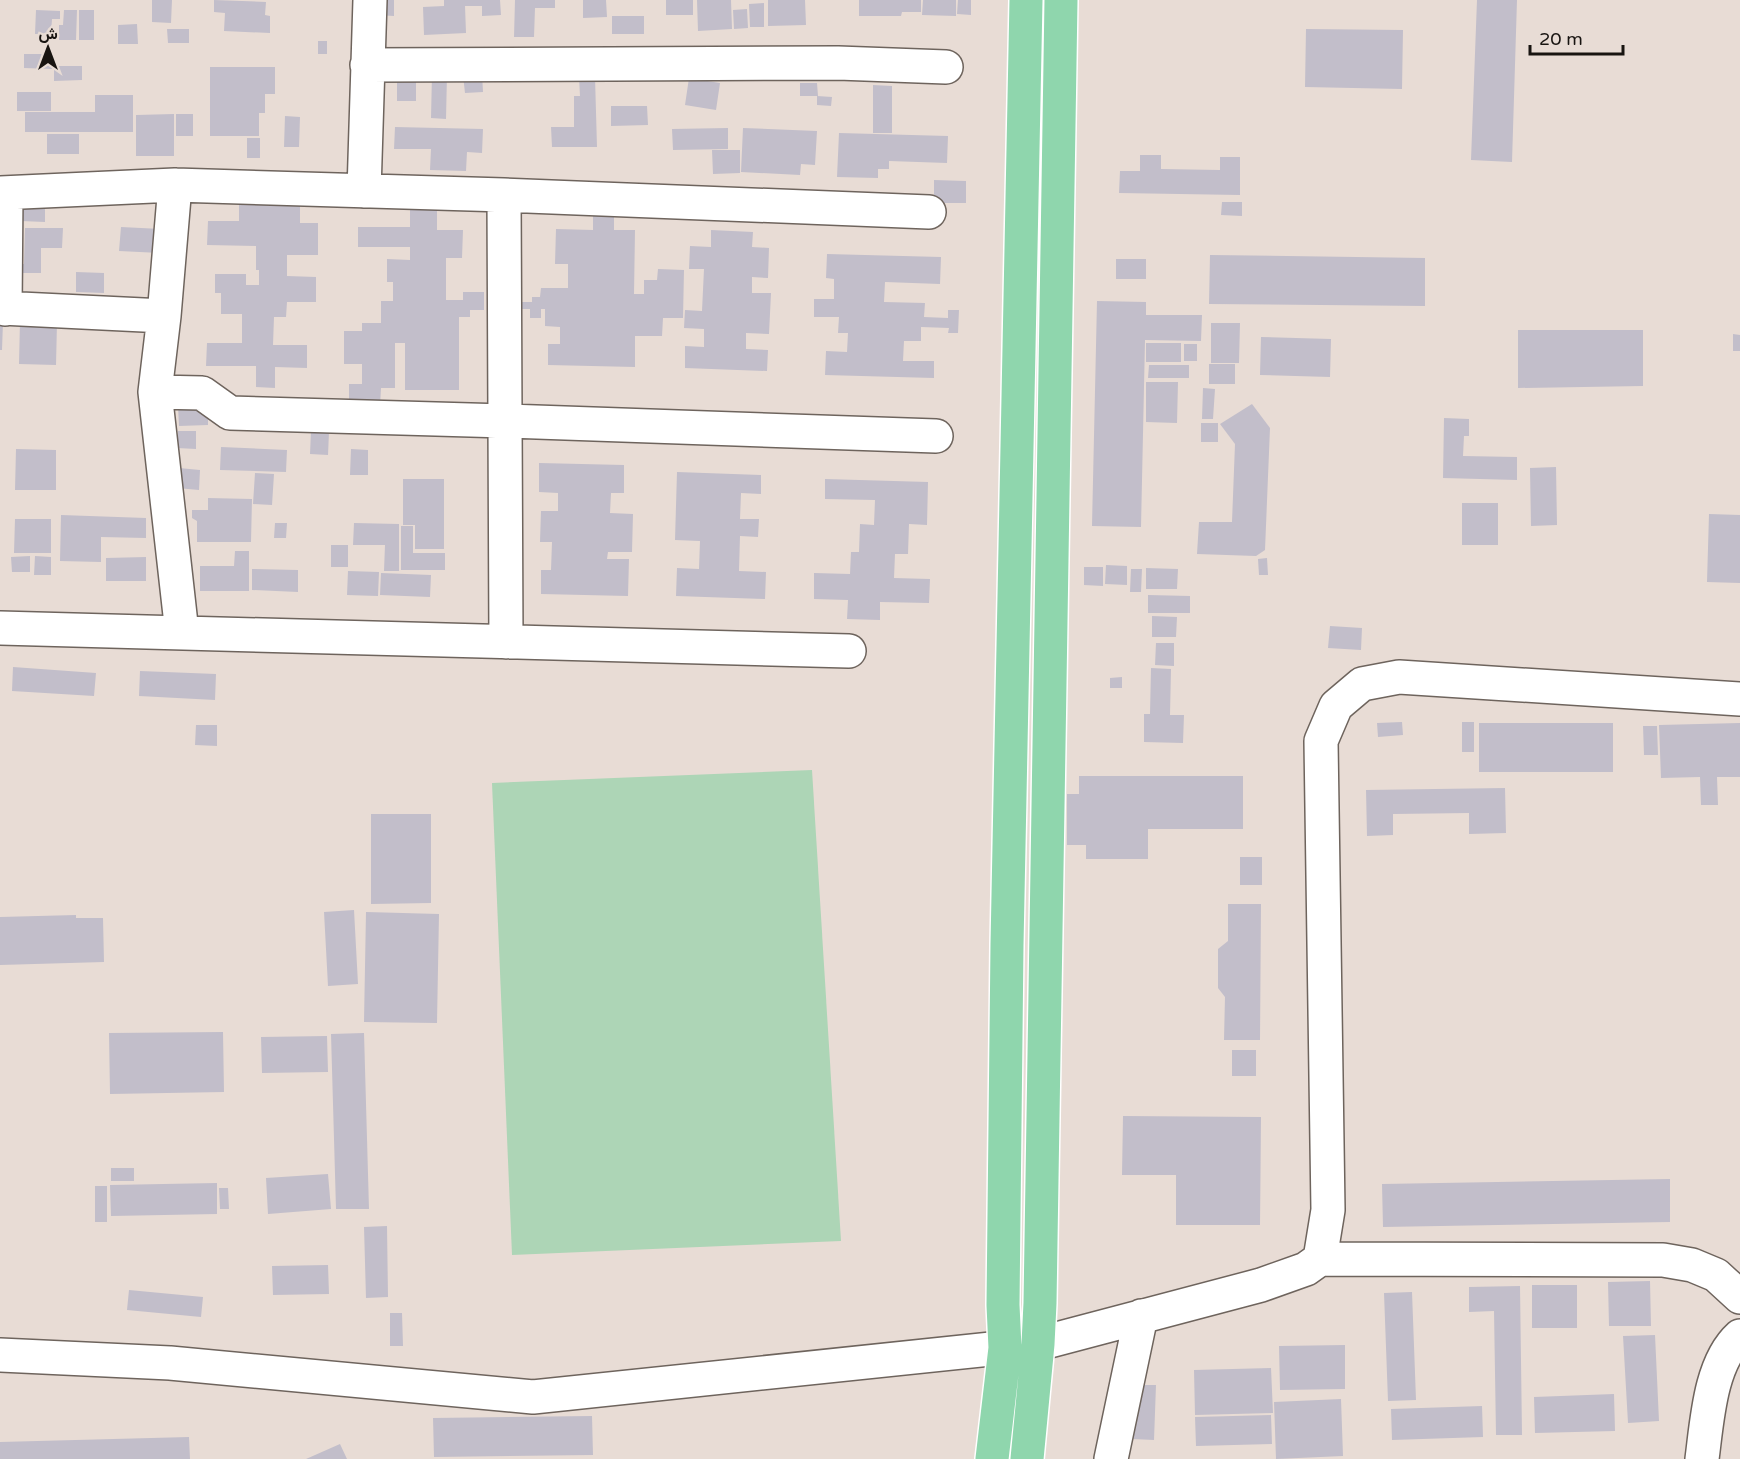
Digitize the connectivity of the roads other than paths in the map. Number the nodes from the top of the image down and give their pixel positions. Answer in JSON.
{"nodes":[{"id":1,"x":370,"y":0,"type":"edge"},
{"id":2,"x":1026,"y":0,"type":"edge"},
{"id":3,"x":1061,"y":0,"type":"edge"},
{"id":4,"x":367,"y":65,"type":"junction"},
{"id":5,"x":946,"y":67,"type":"dead end"},
{"id":6,"x":175,"y":185,"type":"junction"},
{"id":7,"x":364,"y":191,"type":"junction"},
{"id":8,"x":3,"y":193,"type":"edge"},
{"id":9,"x":504,"y":195,"type":"junction"},
{"id":10,"x":929,"y":212,"type":"dead end"},
{"id":11,"x":3,"y":309,"type":"edge"},
{"id":12,"x":164,"y":316,"type":"junction"},
{"id":13,"x":156,"y":392,"type":"junction"},
{"id":14,"x":505,"y":420,"type":"junction"},
{"id":15,"x":936,"y":436,"type":"dead end"},
{"id":16,"x":0,"y":628,"type":"edge"},
{"id":17,"x":182,"y":633,"type":"junction"},
{"id":18,"x":506,"y":642,"type":"junction"},
{"id":19,"x":849,"y":651,"type":"dead end"},
{"id":20,"x":1740,"y":699,"type":"edge"},
{"id":21,"x":1320,"y":1259,"type":"junction"},
{"id":22,"x":1740,"y":1297,"type":"edge"},
{"id":23,"x":1142,"y":1316,"type":"junction"},
{"id":24,"x":1740,"y":1336,"type":"edge"},
{"id":25,"x":1038,"y":1344,"type":"junction"},
{"id":26,"x":1005,"y":1348,"type":"junction"},
{"id":27,"x":0,"y":1355,"type":"edge"},
{"id":28,"x":992,"y":1459,"type":"edge"},
{"id":29,"x":1027,"y":1459,"type":"edge"},
{"id":30,"x":1111,"y":1459,"type":"edge"},
{"id":31,"x":1702,"y":1459,"type":"edge"}],
"edges":[{"from":1,"to":4,"type":"street"},
{"from":2,"to":26,"type":"main road"},
{"from":3,"to":25,"type":"main road"},
{"from":4,"to":5,"type":"street"},
{"from":4,"to":7,"type":"street"},
{"from":6,"to":7,"type":"street"},
{"from":6,"to":8,"type":"street"},
{"from":6,"to":12,"type":"street"},
{"from":7,"to":9,"type":"street"},
{"from":8,"to":11,"type":"street"},
{"from":9,"to":10,"type":"street"},
{"from":9,"to":14,"type":"street"},
{"from":11,"to":12,"type":"street"},
{"from":12,"to":13,"type":"street"},
{"from":13,"to":14,"type":"street"},
{"from":13,"to":17,"type":"street"},
{"from":14,"to":15,"type":"street"},
{"from":14,"to":18,"type":"street"},
{"from":16,"to":17,"type":"street"},
{"from":17,"to":18,"type":"street"},
{"from":18,"to":19,"type":"street"},
{"from":20,"to":21,"type":"street"},
{"from":21,"to":22,"type":"street"},
{"from":21,"to":23,"type":"street"},
{"from":23,"to":25,"type":"street"},
{"from":23,"to":30,"type":"street"},
{"from":24,"to":31,"type":"street"},
{"from":25,"to":26,"type":"street"},
{"from":25,"to":29,"type":"main road"},
{"from":26,"to":27,"type":"street"},
{"from":26,"to":28,"type":"main road"}]}
